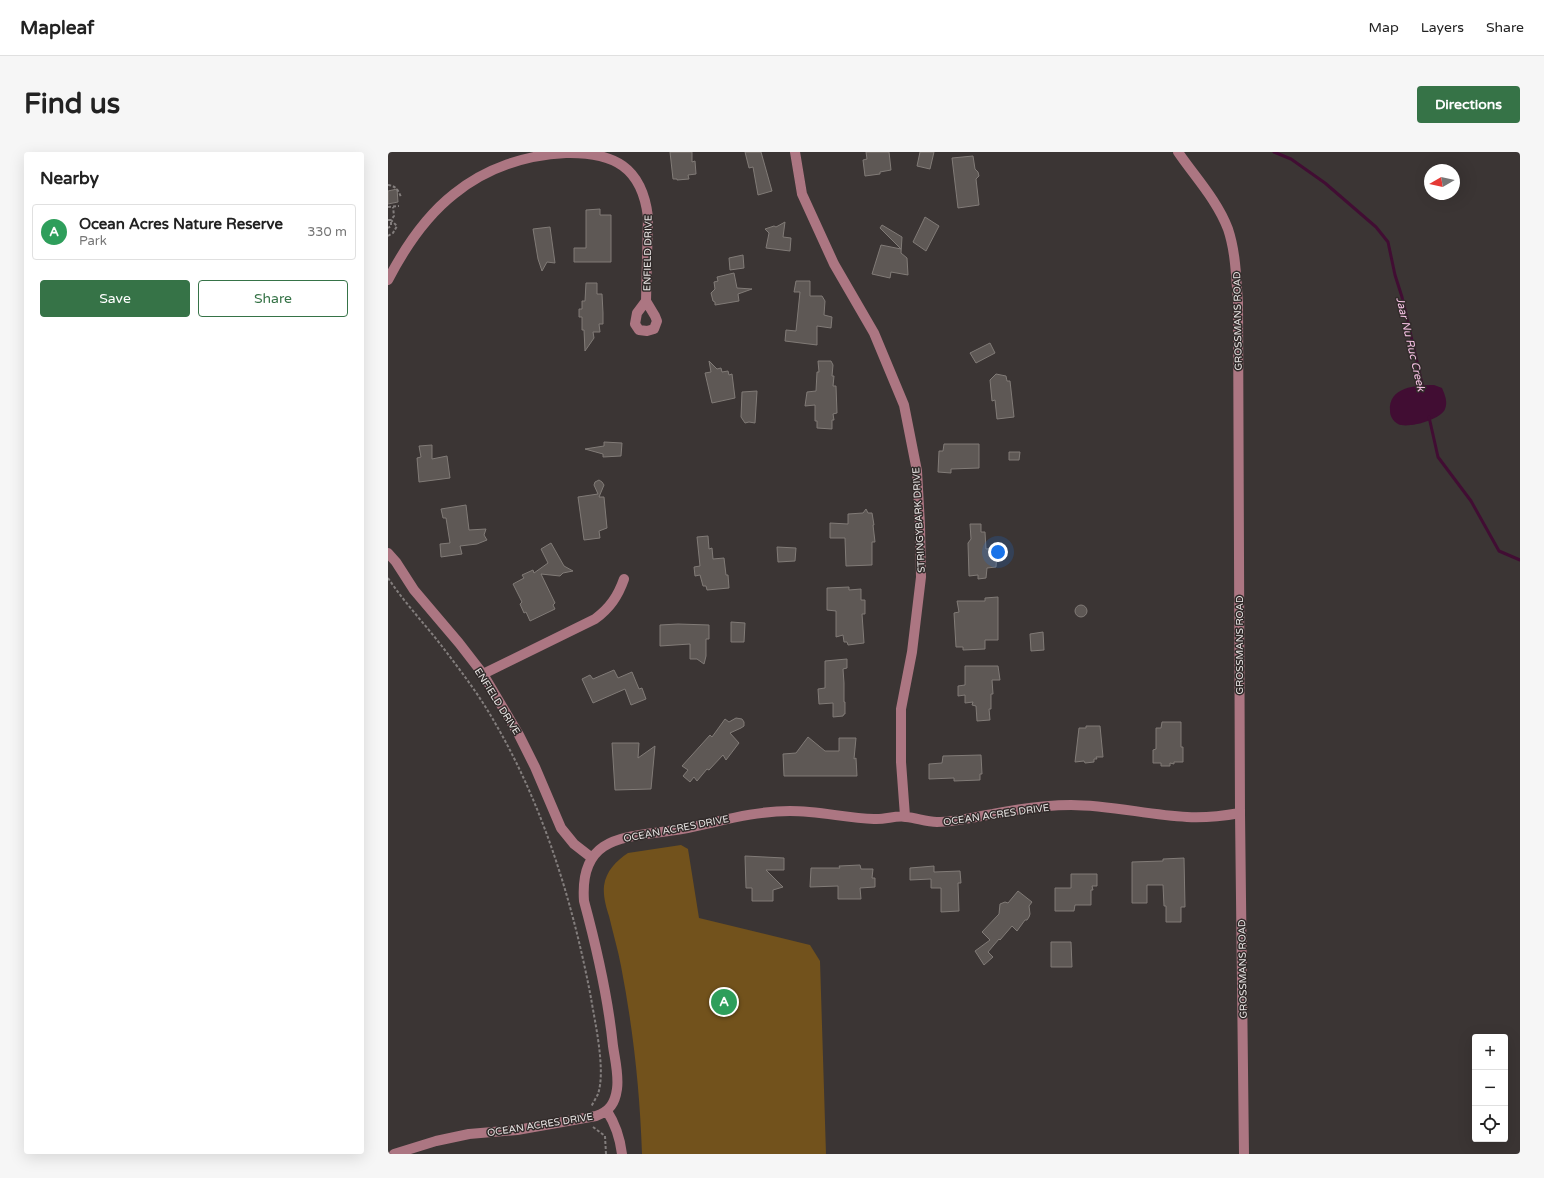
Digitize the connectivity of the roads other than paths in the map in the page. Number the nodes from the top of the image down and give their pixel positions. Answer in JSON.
{"nodes":[{"id":1,"x":795,"y":152,"type":"edge"},
{"id":2,"x":1178,"y":152,"type":"edge"},
{"id":3,"x":388,"y":280,"type":"edge"},
{"id":4,"x":646,"y":301,"type":"dead end"},
{"id":5,"x":388,"y":553,"type":"edge"},
{"id":6,"x":624,"y":579,"type":"dead end"},
{"id":7,"x":482,"y":674,"type":"junction"},
{"id":8,"x":1240,"y":813,"type":"junction"},
{"id":9,"x":905,"y":816,"type":"junction"},
{"id":10,"x":592,"y":858,"type":"junction"},
{"id":11,"x":607,"y":1111,"type":"junction"},
{"id":12,"x":394,"y":1154,"type":"edge"},
{"id":13,"x":622,"y":1154,"type":"edge"},
{"id":14,"x":1244,"y":1154,"type":"edge"}],
"edges":[{"from":1,"to":9,"type":"street","name":"STRINGYBARK DRIVE"},
{"from":2,"to":8,"type":"street","name":"GROSSMANS ROAD"},
{"from":3,"to":4,"type":"street","name":"ENFIELD DRIVE"},
{"from":5,"to":7,"type":"street","name":"ENFIELD DRIVE"},
{"from":6,"to":7,"type":"street"},
{"from":7,"to":10,"type":"street","name":"ENFIELD DRIVE"},
{"from":8,"to":9,"type":"street","name":"OCEAN ACRES DRIVE"},
{"from":8,"to":14,"type":"street","name":"GROSSMANS ROAD"},
{"from":9,"to":10,"type":"street","name":"OCEAN ACRES DRIVE"},
{"from":10,"to":11,"type":"street","name":"OCEAN ACRES DRIVE"},
{"from":11,"to":12,"type":"street","name":"OCEAN ACRES DRIVE"},
{"from":11,"to":13,"type":"street"}]}
